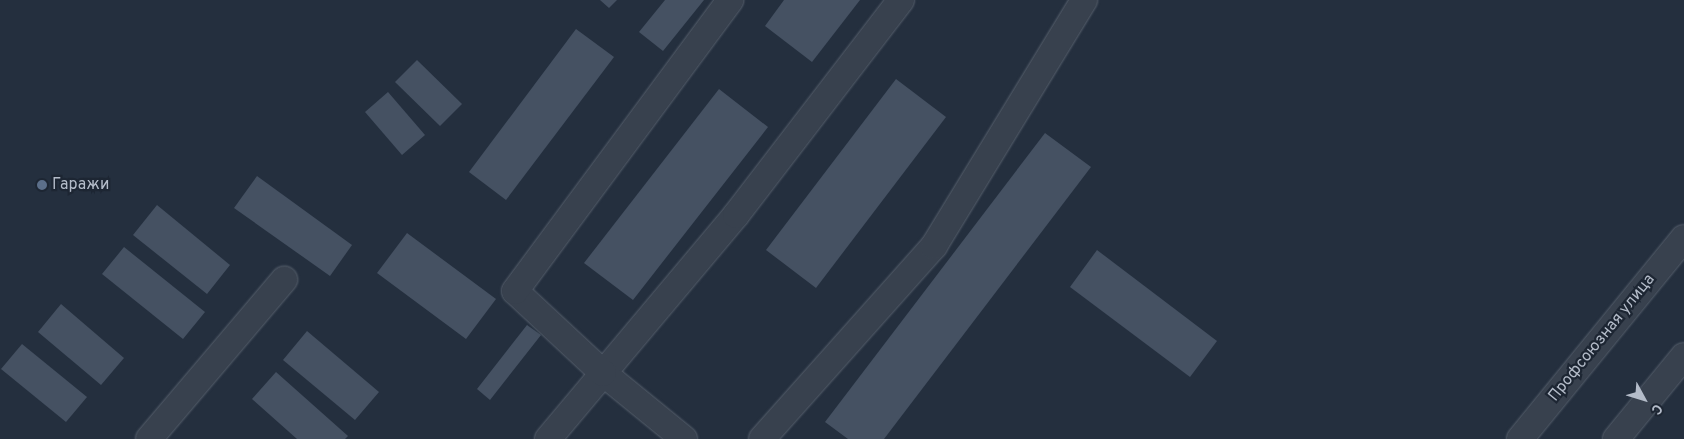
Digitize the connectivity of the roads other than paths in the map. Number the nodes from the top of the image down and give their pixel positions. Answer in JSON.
{"nodes":[{"id":1,"x":730,"y":0,"type":"edge"},
{"id":2,"x":901,"y":0,"type":"edge"},
{"id":3,"x":1084,"y":0,"type":"edge"},
{"id":4,"x":1684,"y":238,"type":"edge"},
{"id":5,"x":284,"y":280,"type":"dead end"},
{"id":6,"x":1684,"y":356,"type":"edge"},
{"id":7,"x":603,"y":373,"type":"junction"},
{"id":8,"x":149,"y":439,"type":"edge"},
{"id":9,"x":548,"y":439,"type":"edge"},
{"id":10,"x":684,"y":439,"type":"edge"},
{"id":11,"x":762,"y":439,"type":"edge"},
{"id":12,"x":1520,"y":439,"type":"edge"},
{"id":13,"x":1616,"y":439,"type":"edge"}],
"edges":[{"from":1,"to":7,"type":"street"},
{"from":2,"to":7,"type":"street"},
{"from":3,"to":11,"type":"street"},
{"from":4,"to":12,"type":"street","name":"Профсоюзная улица"},
{"from":5,"to":8,"type":"street"},
{"from":6,"to":13,"type":"street"},
{"from":7,"to":9,"type":"street"},
{"from":7,"to":10,"type":"street"}]}
